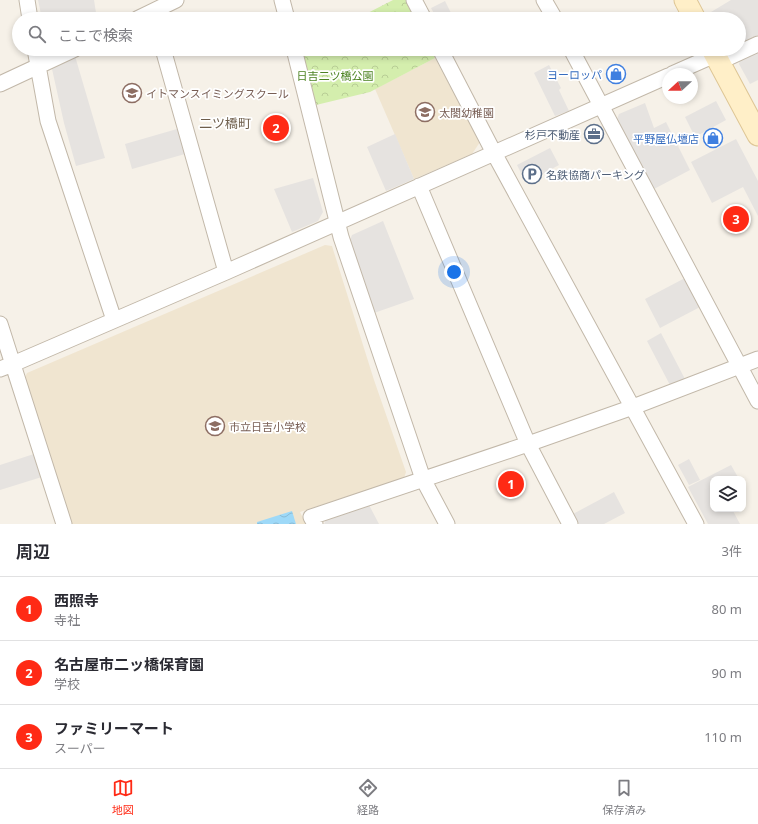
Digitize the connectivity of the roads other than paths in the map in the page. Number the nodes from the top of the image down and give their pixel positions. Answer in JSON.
{"nodes":[{"id":1,"x":26,"y":0,"type":"edge"},
{"id":2,"x":176,"y":0,"type":"edge"},
{"id":3,"x":282,"y":0,"type":"edge"},
{"id":4,"x":414,"y":0,"type":"edge"},
{"id":5,"x":544,"y":0,"type":"edge"},
{"id":6,"x":685,"y":0,"type":"edge"},
{"id":7,"x":153,"y":10,"type":"edge"},
{"id":8,"x":29,"y":12,"type":"edge"},
{"id":9,"x":285,"y":12,"type":"edge"},
{"id":10,"x":420,"y":12,"type":"edge"},
{"id":11,"x":551,"y":12,"type":"edge"},
{"id":12,"x":691,"y":12,"type":"edge"},
{"id":13,"x":758,"y":44,"type":"edge"},
{"id":14,"x":746,"y":47,"type":"edge"},
{"id":15,"x":36,"y":56,"type":"edge"},
{"id":16,"x":61,"y":56,"type":"edge"},
{"id":17,"x":165,"y":56,"type":"edge"},
{"id":18,"x":296,"y":56,"type":"edge"},
{"id":19,"x":444,"y":56,"type":"edge"},
{"id":20,"x":575,"y":56,"type":"edge"},
{"id":21,"x":713,"y":56,"type":"edge"},
{"id":22,"x":716,"y":56,"type":"edge"},
{"id":23,"x":38,"y":67,"type":"junction"},
{"id":24,"x":686,"y":68,"type":"edge"},
{"id":25,"x":662,"y":79,"type":"edge"},
{"id":26,"x":0,"y":84,"type":"edge"},
{"id":27,"x":601,"y":105,"type":"junction"},
{"id":28,"x":758,"y":135,"type":"edge"},
{"id":29,"x":494,"y":153,"type":"junction"},
{"id":30,"x":420,"y":186,"type":"junction"},
{"id":31,"x":337,"y":222,"type":"junction"},
{"id":32,"x":226,"y":272,"type":"junction"},
{"id":33,"x":114,"y":320,"type":"junction"},
{"id":34,"x":0,"y":324,"type":"edge"},
{"id":35,"x":758,"y":359,"type":"edge"},
{"id":36,"x":7,"y":366,"type":"edge"},
{"id":37,"x":740,"y":367,"type":"junction"},
{"id":38,"x":758,"y":401,"type":"edge"},
{"id":39,"x":633,"y":407,"type":"junction"},
{"id":40,"x":528,"y":444,"type":"junction"},
{"id":41,"x":423,"y":479,"type":"junction"},
{"id":42,"x":64,"y":524,"type":"edge"},
{"id":43,"x":314,"y":524,"type":"edge"},
{"id":44,"x":447,"y":524,"type":"edge"},
{"id":45,"x":570,"y":524,"type":"edge"},
{"id":46,"x":696,"y":524,"type":"edge"}],
"edges":[{"from":1,"to":8,"type":"street"},
{"from":2,"to":7,"type":"street"},
{"from":3,"to":9,"type":"street"},
{"from":4,"to":10,"type":"street"},
{"from":5,"to":11,"type":"street"},
{"from":6,"to":12,"type":"street"},
{"from":13,"to":14,"type":"street"},
{"from":15,"to":23,"type":"street"},
{"from":16,"to":23,"type":"street"},
{"from":17,"to":32,"type":"street"},
{"from":18,"to":31,"type":"street"},
{"from":19,"to":29,"type":"street"},
{"from":20,"to":27,"type":"street"},
{"from":21,"to":24,"type":"street"},
{"from":22,"to":28,"type":"street"},
{"from":23,"to":26,"type":"street"},
{"from":23,"to":33,"type":"street"},
{"from":25,"to":27,"type":"street"},
{"from":27,"to":29,"type":"street"},
{"from":27,"to":37,"type":"street"},
{"from":29,"to":30,"type":"street"},
{"from":29,"to":39,"type":"street"},
{"from":30,"to":31,"type":"street"},
{"from":30,"to":40,"type":"street"},
{"from":31,"to":32,"type":"street"},
{"from":31,"to":41,"type":"street"},
{"from":32,"to":33,"type":"street"},
{"from":33,"to":36,"type":"street"},
{"from":34,"to":36,"type":"street"},
{"from":35,"to":37,"type":"street"},
{"from":36,"to":42,"type":"street"},
{"from":37,"to":38,"type":"street"},
{"from":37,"to":39,"type":"street"},
{"from":39,"to":40,"type":"street"},
{"from":39,"to":46,"type":"street"},
{"from":40,"to":41,"type":"street"},
{"from":40,"to":45,"type":"street"},
{"from":41,"to":43,"type":"street"},
{"from":41,"to":44,"type":"street"}]}
